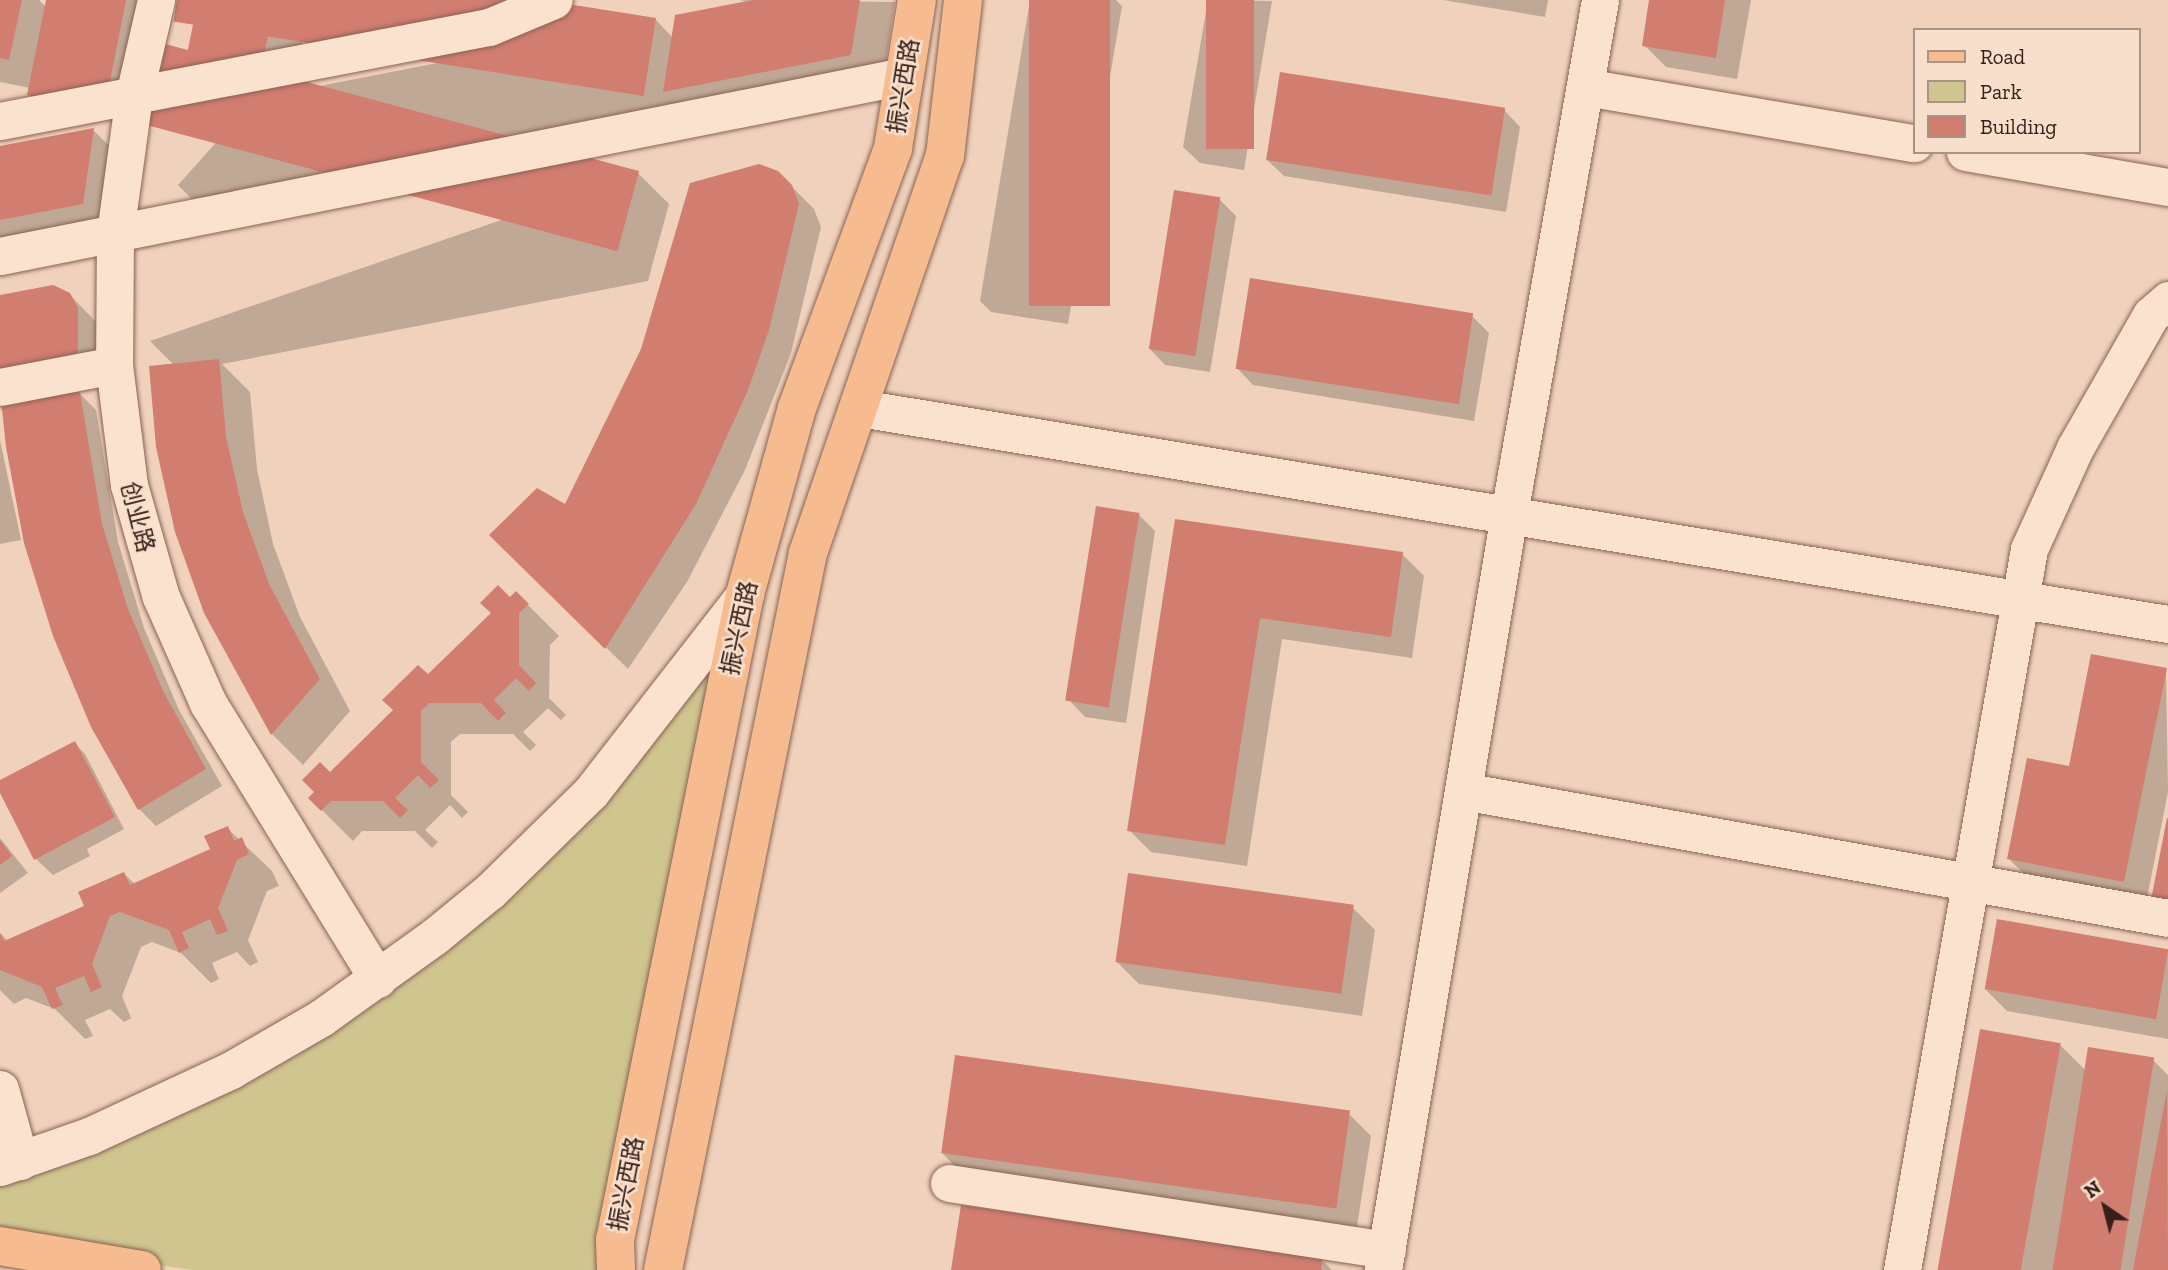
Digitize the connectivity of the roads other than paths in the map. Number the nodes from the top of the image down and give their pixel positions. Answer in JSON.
{"nodes":[{"id":1,"x":156,"y":0,"type":"edge"},
{"id":2,"x":554,"y":0,"type":"edge"},
{"id":3,"x":917,"y":0,"type":"edge"},
{"id":4,"x":962,"y":0,"type":"edge"},
{"id":5,"x":1600,"y":0,"type":"edge"},
{"id":6,"x":904,"y":76,"type":"junction"},
{"id":7,"x":1585,"y":87,"type":"junction"},
{"id":8,"x":134,"y":95,"type":"junction"},
{"id":9,"x":0,"y":121,"type":"edge"},
{"id":10,"x":1912,"y":144,"type":"edge"},
{"id":11,"x":1977,"y":154,"type":"edge"},
{"id":12,"x":2168,"y":187,"type":"edge"},
{"id":13,"x":116,"y":233,"type":"junction"},
{"id":14,"x":0,"y":256,"type":"edge"},
{"id":15,"x":2168,"y":300,"type":"edge"},
{"id":16,"x":114,"y":365,"type":"junction"},
{"id":17,"x":0,"y":387,"type":"edge"},
{"id":18,"x":860,"y":408,"type":"junction"},
{"id":19,"x":1509,"y":514,"type":"junction"},
{"id":20,"x":745,"y":594,"type":"junction"},
{"id":21,"x":2020,"y":599,"type":"junction"},
{"id":22,"x":2168,"y":624,"type":"edge"},
{"id":23,"x":1463,"y":792,"type":"junction"},
{"id":24,"x":1970,"y":884,"type":"junction"},
{"id":25,"x":2168,"y":918,"type":"edge"},
{"id":26,"x":378,"y":979,"type":"junction"},
{"id":27,"x":0,"y":1088,"type":"edge"},
{"id":28,"x":10,"y":1164,"type":"edge"},
{"id":29,"x":948,"y":1184,"type":"dead end"},
{"id":30,"x":0,"y":1246,"type":"edge"},
{"id":31,"x":1385,"y":1260,"type":"edge"},
{"id":32,"x":142,"y":1270,"type":"edge"},
{"id":33,"x":616,"y":1270,"type":"edge"},
{"id":34,"x":663,"y":1270,"type":"edge"},
{"id":35,"x":1902,"y":1270,"type":"edge"}],
"edges":[{"from":1,"to":8,"type":"street","name":"创业路"},
{"from":2,"to":8,"type":"street"},
{"from":3,"to":6,"type":"main road","name":"振兴西路"},
{"from":4,"to":18,"type":"main road","name":"振兴西路"},
{"from":5,"to":7,"type":"street"},
{"from":6,"to":13,"type":"street"},
{"from":6,"to":20,"type":"main road","name":"振兴西路"},
{"from":7,"to":10,"type":"street"},
{"from":7,"to":19,"type":"street"},
{"from":8,"to":9,"type":"street"},
{"from":8,"to":13,"type":"street","name":"创业路"},
{"from":11,"to":12,"type":"street"},
{"from":13,"to":14,"type":"street"},
{"from":13,"to":16,"type":"street","name":"创业路"},
{"from":15,"to":21,"type":"street"},
{"from":16,"to":17,"type":"street"},
{"from":16,"to":26,"type":"street","name":"创业路"},
{"from":18,"to":19,"type":"street"},
{"from":18,"to":34,"type":"main road","name":"振兴西路"},
{"from":19,"to":21,"type":"street"},
{"from":19,"to":23,"type":"street"},
{"from":20,"to":26,"type":"street"},
{"from":20,"to":33,"type":"main road","name":"振兴西路"},
{"from":21,"to":22,"type":"street"},
{"from":21,"to":24,"type":"street"},
{"from":23,"to":24,"type":"street"},
{"from":23,"to":31,"type":"street"},
{"from":24,"to":25,"type":"street"},
{"from":24,"to":35,"type":"street"},
{"from":26,"to":28,"type":"street"},
{"from":27,"to":28,"type":"street"},
{"from":29,"to":31,"type":"street"},
{"from":30,"to":32,"type":"main road"}]}
